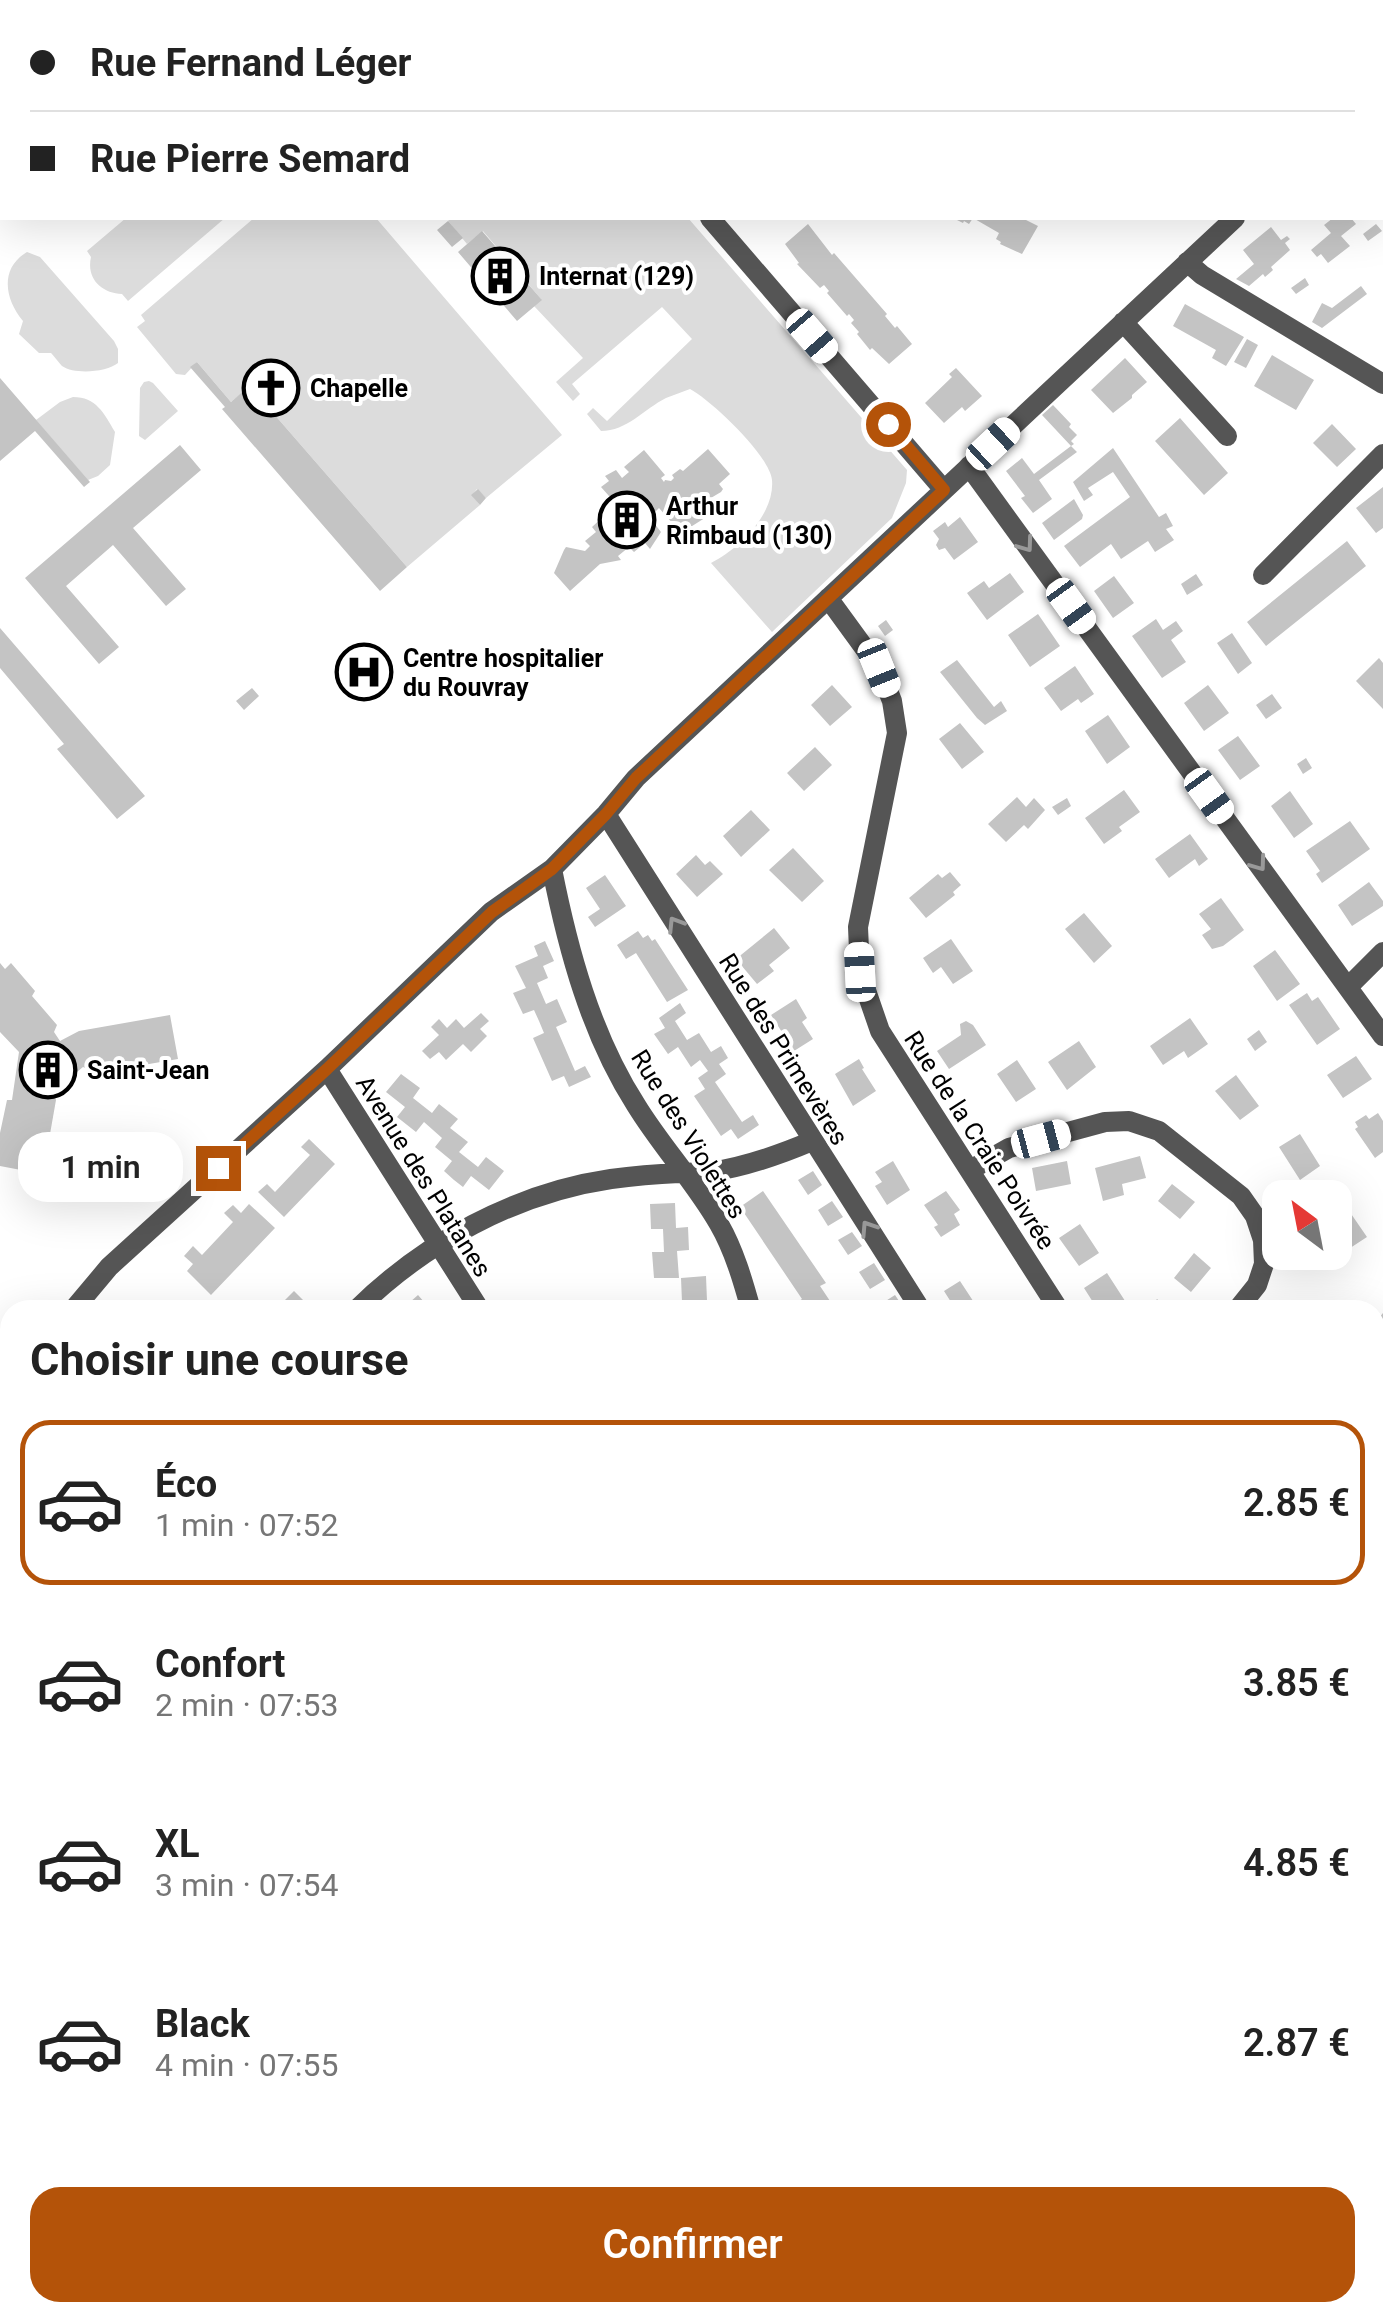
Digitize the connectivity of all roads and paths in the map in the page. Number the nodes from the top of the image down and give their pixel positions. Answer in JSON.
{"nodes":[{"id":1,"x":712,"y":220,"type":"edge"},
{"id":2,"x":1232,"y":220,"type":"edge"},
{"id":3,"x":1187,"y":262,"type":"junction"},
{"id":4,"x":1123,"y":322,"type":"junction"},
{"id":5,"x":1383,"y":384,"type":"edge"},
{"id":6,"x":1227,"y":436,"type":"dead end"},
{"id":7,"x":1383,"y":454,"type":"edge"},
{"id":8,"x":969,"y":466,"type":"junction"},
{"id":9,"x":944,"y":490,"type":"junction"},
{"id":10,"x":1263,"y":575,"type":"dead end"},
{"id":11,"x":828,"y":598,"type":"junction"},
{"id":12,"x":606,"y":814,"type":"junction"},
{"id":13,"x":552,"y":869,"type":"junction"},
{"id":14,"x":1383,"y":952,"type":"edge"},
{"id":15,"x":1348,"y":986,"type":"junction"},
{"id":16,"x":1383,"y":1036,"type":"edge"},
{"id":17,"x":327,"y":1069,"type":"junction"},
{"id":18,"x":812,"y":1141,"type":"junction"},
{"id":19,"x":970,"y":1170,"type":"junction"},
{"id":20,"x":682,"y":1172,"type":"junction"},
{"id":21,"x":438,"y":1246,"type":"junction"},
{"id":22,"x":81,"y":1300,"type":"edge"},
{"id":23,"x":368,"y":1300,"type":"edge"},
{"id":24,"x":473,"y":1300,"type":"edge"},
{"id":25,"x":748,"y":1300,"type":"edge"},
{"id":26,"x":914,"y":1300,"type":"edge"},
{"id":27,"x":1053,"y":1300,"type":"edge"},
{"id":28,"x":1245,"y":1300,"type":"edge"}],
"edges":[{"from":1,"to":9,"type":"street"},
{"from":2,"to":3,"type":"street"},
{"from":3,"to":4,"type":"street"},
{"from":3,"to":5,"type":"street"},
{"from":4,"to":6,"type":"street"},
{"from":4,"to":8,"type":"street"},
{"from":7,"to":10,"type":"street"},
{"from":8,"to":9,"type":"street"},
{"from":8,"to":15,"type":"street","one_way":true},
{"from":9,"to":11,"type":"street"},
{"from":11,"to":12,"type":"street"},
{"from":11,"to":19,"type":"street","name":"Rue de la Craie Poivrée"},
{"from":12,"to":13,"type":"street"},
{"from":18,"to":12,"type":"street","name":"Rue des Primevères","one_way":true},
{"from":13,"to":17,"type":"street"},
{"from":13,"to":20,"type":"street","name":"Rue des Violettes"},
{"from":14,"to":15,"type":"street"},
{"from":15,"to":16,"type":"street"},
{"from":17,"to":21,"type":"street","name":"Avenue des Platanes"},
{"from":17,"to":22,"type":"street"},
{"from":18,"to":20,"type":"street"},
{"from":26,"to":18,"type":"street","name":"Rue des Primevères","one_way":true},
{"from":19,"to":27,"type":"street","name":"Rue de la Craie Poivrée"},
{"from":19,"to":28,"type":"street"},
{"from":20,"to":21,"type":"street"},
{"from":20,"to":25,"type":"street","name":"Rue des Violettes"},
{"from":21,"to":23,"type":"street"},
{"from":21,"to":24,"type":"street","name":"Avenue des Platanes"}]}
